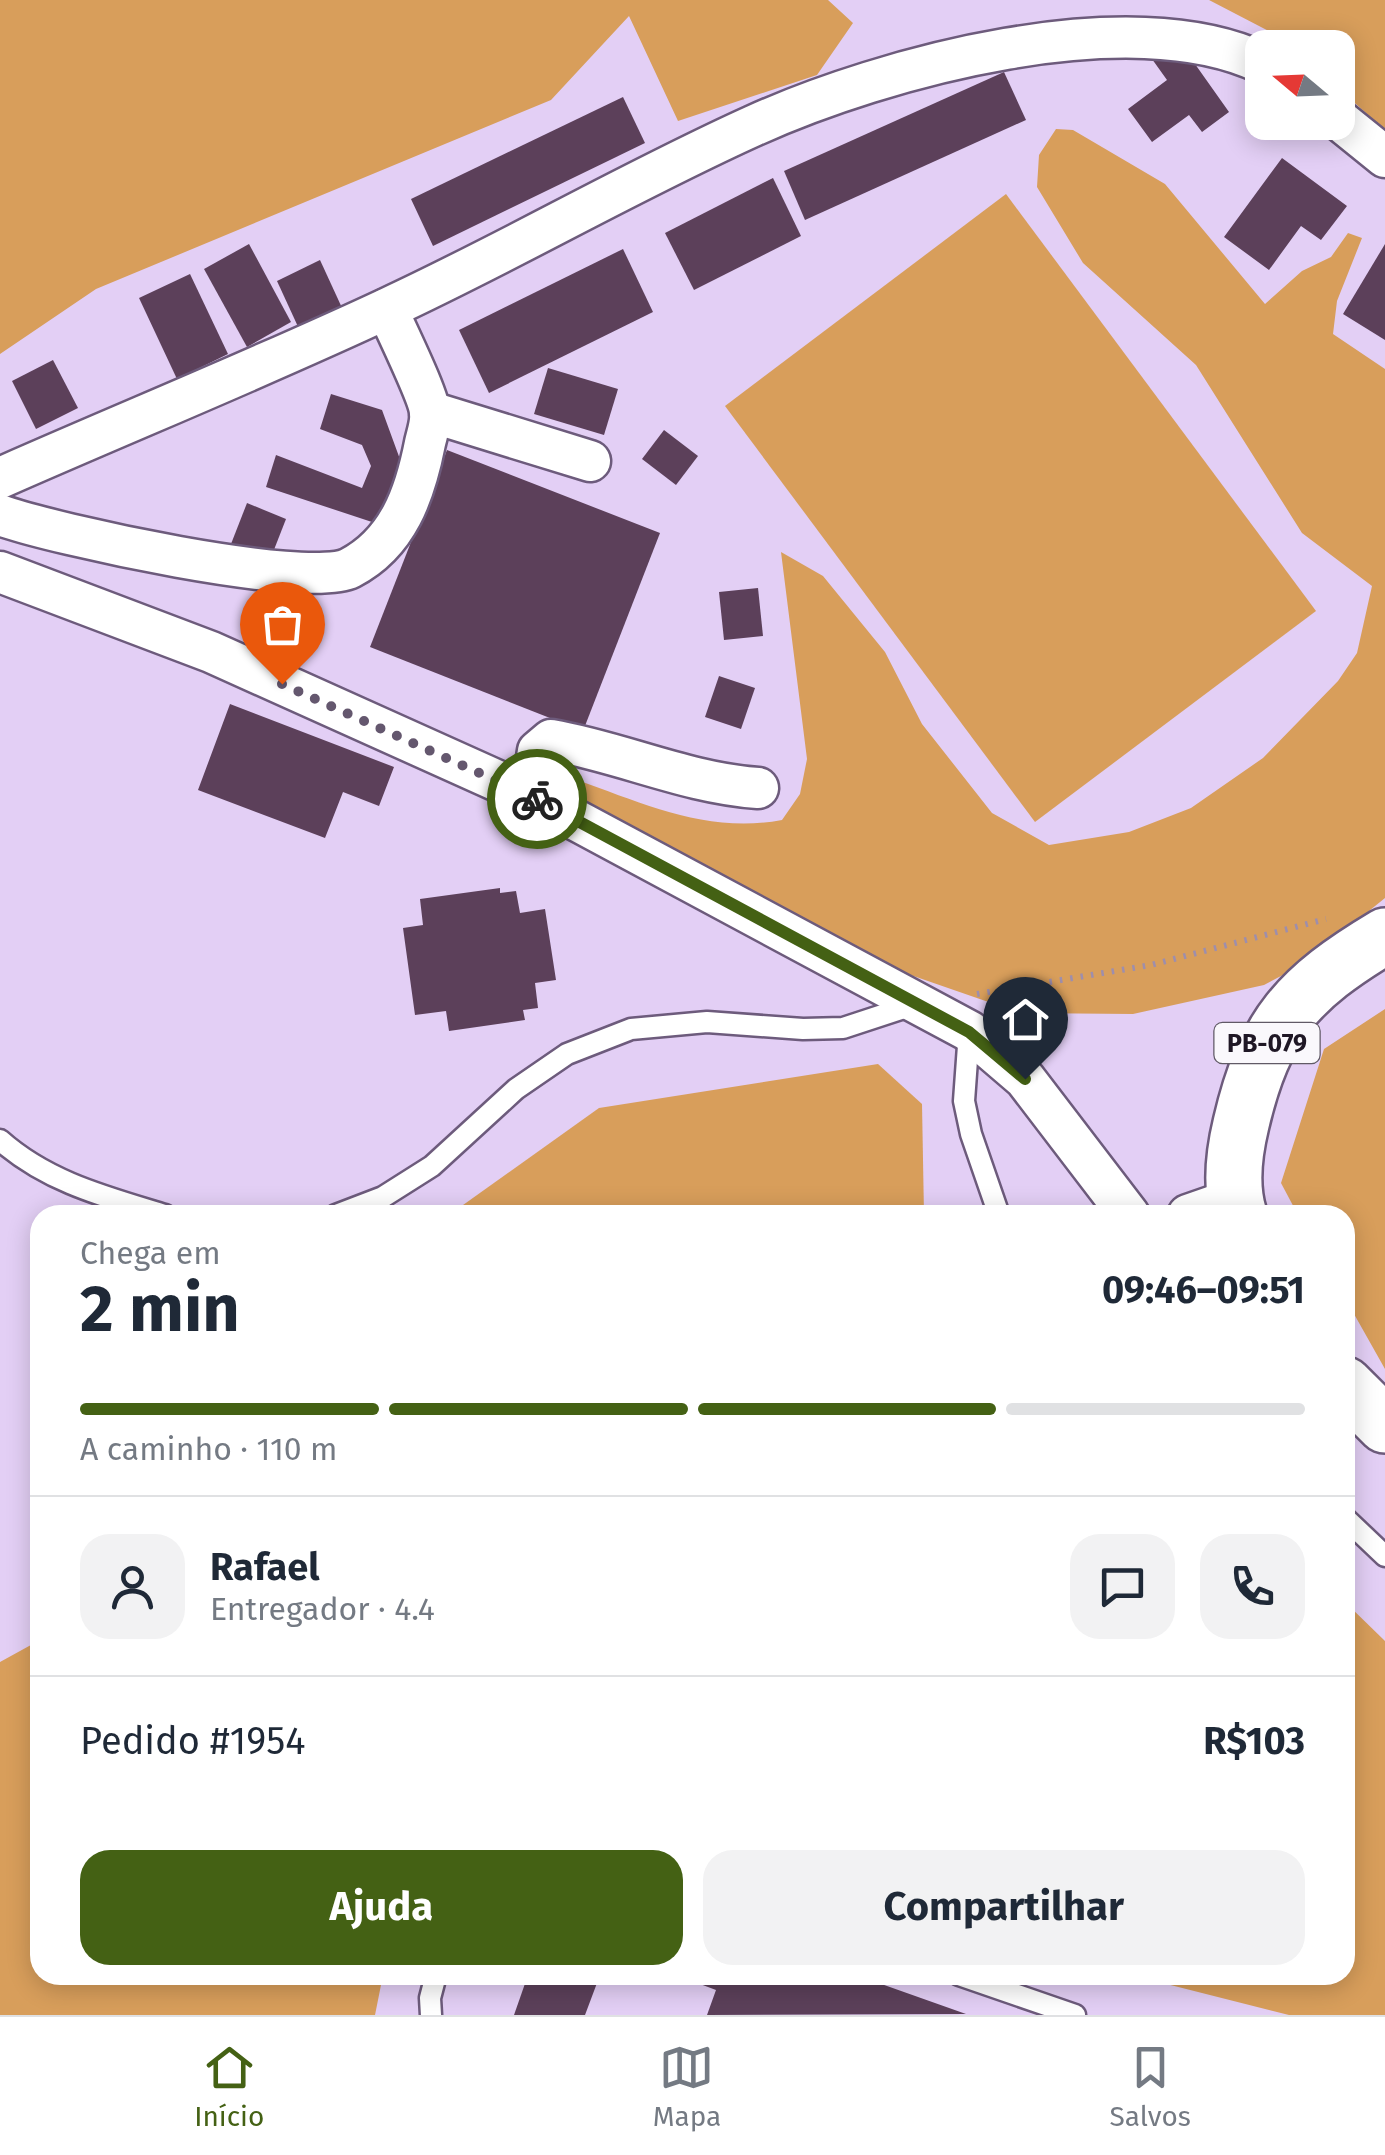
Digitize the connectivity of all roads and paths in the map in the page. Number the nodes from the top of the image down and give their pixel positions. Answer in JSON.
{"nodes":[{"id":1,"x":1245,"y":53,"type":"edge"},
{"id":2,"x":1355,"y":133,"type":"edge"},
{"id":3,"x":1385,"y":157,"type":"edge"},
{"id":4,"x":387,"y":309,"type":"junction"},
{"id":5,"x":431,"y":412,"type":"junction"},
{"id":6,"x":590,"y":461,"type":"dead end"},
{"id":7,"x":0,"y":478,"type":"edge"},
{"id":8,"x":0,"y":515,"type":"edge"},
{"id":9,"x":0,"y":572,"type":"edge"},
{"id":10,"x":758,"y":788,"type":"dead end"},
{"id":11,"x":531,"y":796,"type":"junction"},
{"id":12,"x":1331,"y":917,"type":"dead end"},
{"id":13,"x":1385,"y":936,"type":"edge"},
{"id":14,"x":918,"y":1004,"type":"junction"},
{"id":15,"x":969,"y":1032,"type":"junction"},
{"id":16,"x":0,"y":1140,"type":"edge"},
{"id":17,"x":131,"y":1205,"type":"edge"},
{"id":18,"x":362,"y":1205,"type":"edge"},
{"id":19,"x":996,"y":1205,"type":"edge"},
{"id":20,"x":1120,"y":1205,"type":"edge"},
{"id":21,"x":1221,"y":1205,"type":"edge"},
{"id":22,"x":1355,"y":1395,"type":"edge"},
{"id":23,"x":1385,"y":1426,"type":"edge"},
{"id":24,"x":1355,"y":1528,"type":"edge"},
{"id":25,"x":1385,"y":1556,"type":"edge"},
{"id":26,"x":433,"y":1985,"type":"edge"},
{"id":27,"x":988,"y":1985,"type":"edge"},
{"id":28,"x":431,"y":2015,"type":"edge"},
{"id":29,"x":1075,"y":2015,"type":"edge"}],
"edges":[{"from":1,"to":4,"type":"street"},
{"from":2,"to":3,"type":"street"},
{"from":4,"to":5,"type":"street"},
{"from":4,"to":7,"type":"street"},
{"from":5,"to":6,"type":"street"},
{"from":5,"to":8,"type":"street"},
{"from":9,"to":11,"type":"street"},
{"from":10,"to":11,"type":"street"},
{"from":11,"to":14,"type":"street"},
{"from":12,"to":14,"type":"path"},
{"from":13,"to":21,"type":"main road","number":"PB-079"},
{"from":14,"to":15,"type":"street"},
{"from":14,"to":18,"type":"lane"},
{"from":15,"to":19,"type":"lane"},
{"from":15,"to":20,"type":"street"},
{"from":16,"to":17,"type":"lane"},
{"from":22,"to":23,"type":"main road"},
{"from":24,"to":25,"type":"lane"},
{"from":26,"to":28,"type":"lane"},
{"from":27,"to":29,"type":"lane"}]}
